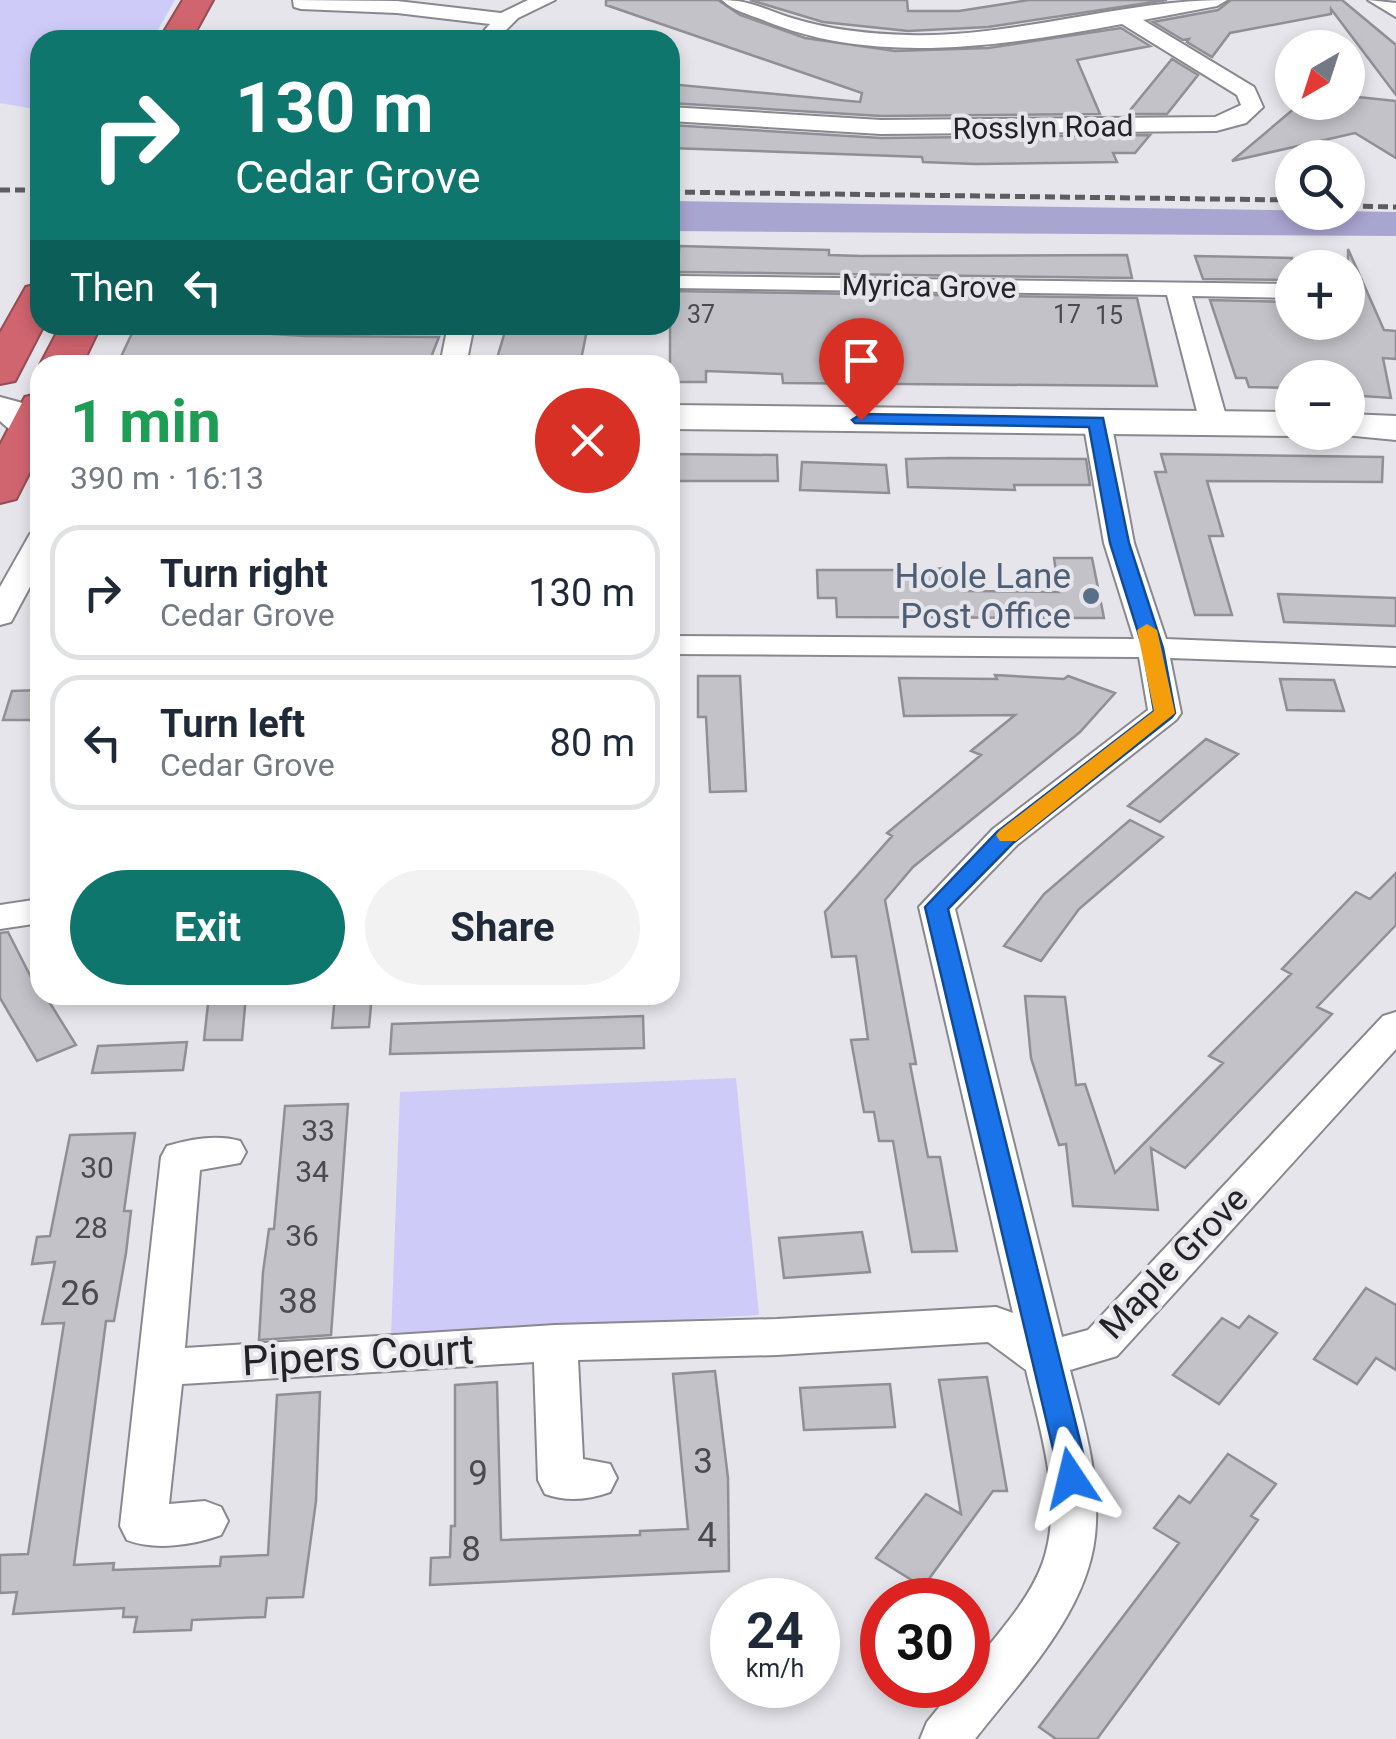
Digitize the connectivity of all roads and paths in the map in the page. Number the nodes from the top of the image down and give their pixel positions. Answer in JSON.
{"nodes":[{"id":1,"x":198,"y":0,"type":"edge"},
{"id":2,"x":545,"y":0,"type":"edge"},
{"id":3,"x":732,"y":0,"type":"edge"},
{"id":4,"x":1217,"y":0,"type":"edge"},
{"id":5,"x":1378,"y":0,"type":"edge"},
{"id":6,"x":301,"y":2,"type":"edge"},
{"id":7,"x":1174,"y":3,"type":"edge"},
{"id":8,"x":1396,"y":11,"type":"edge"},
{"id":9,"x":1125,"y":17,"type":"junction"},
{"id":10,"x":503,"y":19,"type":"junction"},
{"id":11,"x":181,"y":30,"type":"edge"},
{"id":12,"x":493,"y":30,"type":"edge"},
{"id":13,"x":680,"y":115,"type":"edge"},
{"id":14,"x":682,"y":283,"type":"dead end"},
{"id":15,"x":1176,"y":288,"type":"junction"},
{"id":16,"x":1275,"y":291,"type":"edge"},
{"id":17,"x":30,"y":314,"type":"edge"},
{"id":18,"x":0,"y":372,"type":"edge"},
{"id":19,"x":680,"y":418,"type":"edge"},
{"id":20,"x":1097,"y":422,"type":"junction"},
{"id":21,"x":1214,"y":423,"type":"junction"},
{"id":22,"x":1275,"y":424,"type":"edge"},
{"id":23,"x":28,"y":425,"type":"edge"},
{"id":24,"x":1365,"y":427,"type":"edge"},
{"id":25,"x":1396,"y":428,"type":"edge"},
{"id":26,"x":0,"y":490,"type":"edge"},
{"id":27,"x":0,"y":499,"type":"edge"},
{"id":28,"x":30,"y":559,"type":"edge"},
{"id":29,"x":0,"y":616,"type":"edge"},
{"id":30,"x":680,"y":644,"type":"edge"},
{"id":31,"x":1153,"y":648,"type":"junction"},
{"id":32,"x":1396,"y":657,"type":"edge"},
{"id":33,"x":30,"y":912,"type":"edge"},
{"id":34,"x":0,"y":917,"type":"edge"},
{"id":35,"x":1396,"y":1026,"type":"edge"},
{"id":36,"x":226,"y":1152,"type":"dead end"},
{"id":37,"x":555,"y":1344,"type":"junction"},
{"id":38,"x":1044,"y":1359,"type":"junction"},
{"id":39,"x":162,"y":1368,"type":"junction"},
{"id":40,"x":594,"y":1478,"type":"dead end"},
{"id":41,"x":205,"y":1520,"type":"dead end"},
{"id":42,"x":944,"y":1739,"type":"edge"}],
"edges":[{"from":1,"to":11,"type":"highway"},
{"from":2,"to":10,"type":"street"},
{"from":3,"to":9,"type":"street"},
{"from":4,"to":7,"type":"street"},
{"from":5,"to":8,"type":"street"},
{"from":6,"to":10,"type":"street"},
{"from":7,"to":9,"type":"street"},
{"from":9,"to":13,"type":"street","name":"Rosslyn Road"},
{"from":10,"to":12,"type":"street"},
{"from":14,"to":15,"type":"street","name":"Myrica Grove"},
{"from":15,"to":16,"type":"street","name":"Myrica Grove"},
{"from":15,"to":21,"type":"street"},
{"from":17,"to":18,"type":"highway"},
{"from":19,"to":20,"type":"street"},
{"from":20,"to":21,"type":"street"},
{"from":20,"to":31,"type":"street"},
{"from":21,"to":22,"type":"street"},
{"from":23,"to":26,"type":"highway"},
{"from":23,"to":27,"type":"highway"},
{"from":24,"to":25,"type":"street"},
{"from":28,"to":29,"type":"street"},
{"from":30,"to":31,"type":"street"},
{"from":31,"to":32,"type":"street"},
{"from":31,"to":38,"type":"street"},
{"from":33,"to":34,"type":"street"},
{"from":35,"to":38,"type":"street","name":"Maple Grove"},
{"from":36,"to":39,"type":"street"},
{"from":37,"to":38,"type":"street","name":"Pipers Court"},
{"from":37,"to":39,"type":"street","name":"Pipers Court"},
{"from":37,"to":40,"type":"street"},
{"from":38,"to":42,"type":"street"},
{"from":39,"to":41,"type":"street"}]}
